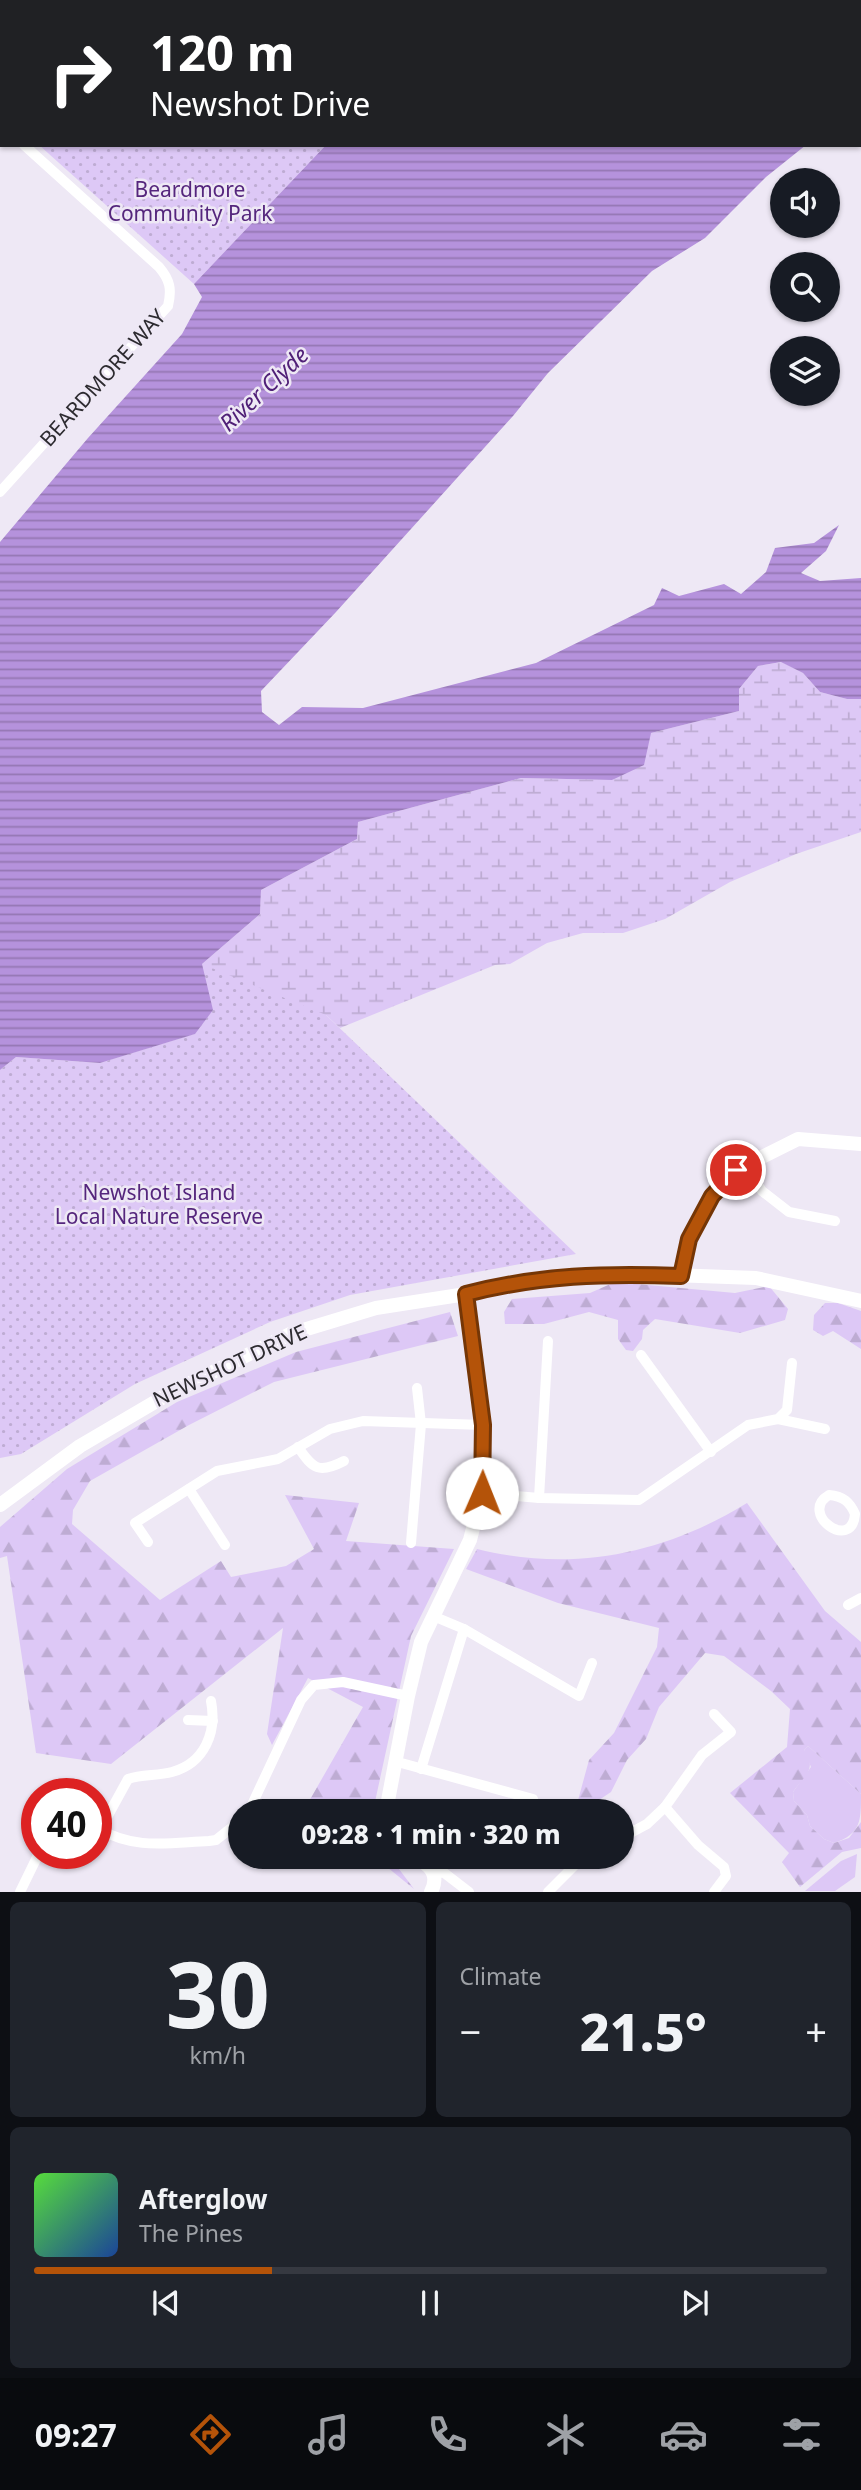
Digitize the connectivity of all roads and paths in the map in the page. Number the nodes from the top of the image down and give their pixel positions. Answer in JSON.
{"nodes":[{"id":1,"x":26,"y":147,"type":"edge"},
{"id":2,"x":0,"y":492,"type":"edge"},
{"id":3,"x":861,"y":1144,"type":"edge"},
{"id":4,"x":745,"y":1165,"type":"junction"},
{"id":5,"x":835,"y":1221,"type":"dead end"},
{"id":6,"x":681,"y":1276,"type":"junction"},
{"id":7,"x":466,"y":1294,"type":"junction"},
{"id":8,"x":861,"y":1301,"type":"edge"},
{"id":9,"x":548,"y":1341,"type":"dead end"},
{"id":10,"x":641,"y":1355,"type":"dead end"},
{"id":11,"x":792,"y":1363,"type":"dead end"},
{"id":12,"x":417,"y":1388,"type":"dead end"},
{"id":13,"x":778,"y":1419,"type":"junction"},
{"id":14,"x":421,"y":1424,"type":"junction"},
{"id":15,"x":483,"y":1425,"type":"junction"},
{"id":16,"x":825,"y":1429,"type":"dead end"},
{"id":17,"x":298,"y":1447,"type":"junction"},
{"id":18,"x":711,"y":1451,"type":"junction"},
{"id":19,"x":344,"y":1461,"type":"dead end"},
{"id":20,"x":190,"y":1489,"type":"junction"},
{"id":21,"x":482,"y":1493,"type":"junction"},
{"id":22,"x":539,"y":1498,"type":"junction"},
{"id":23,"x":0,"y":1505,"type":"edge"},
{"id":24,"x":148,"y":1542,"type":"dead end"},
{"id":25,"x":411,"y":1543,"type":"dead end"},
{"id":26,"x":225,"y":1545,"type":"dead end"},
{"id":27,"x":861,"y":1598,"type":"edge"},
{"id":28,"x":848,"y":1605,"type":"dead end"},
{"id":29,"x":433,"y":1616,"type":"junction"},
{"id":30,"x":464,"y":1629,"type":"junction"},
{"id":31,"x":592,"y":1663,"type":"dead end"},
{"id":32,"x":408,"y":1696,"type":"junction"},
{"id":33,"x":211,"y":1701,"type":"dead end"},
{"id":34,"x":714,"y":1714,"type":"dead end"},
{"id":35,"x":188,"y":1720,"type":"dead end"},
{"id":36,"x":213,"y":1721,"type":"junction"},
{"id":37,"x":394,"y":1761,"type":"junction"},
{"id":38,"x":421,"y":1769,"type":"junction"},
{"id":39,"x":255,"y":1799,"type":"edge"},
{"id":40,"x":388,"y":1799,"type":"edge"},
{"id":41,"x":533,"y":1799,"type":"dead end"},
{"id":42,"x":112,"y":1806,"type":"edge"},
{"id":43,"x":665,"y":1807,"type":"junction"},
{"id":44,"x":228,"y":1830,"type":"edge"},
{"id":45,"x":634,"y":1832,"type":"edge"},
{"id":46,"x":112,"y":1837,"type":"edge"},
{"id":47,"x":31,"y":1869,"type":"edge"},
{"id":48,"x":429,"y":1869,"type":"edge"},
{"id":49,"x":572,"y":1869,"type":"edge"},
{"id":50,"x":432,"y":1871,"type":"junction"},
{"id":51,"x":20,"y":1891,"type":"edge"},
{"id":52,"x":551,"y":1891,"type":"edge"},
{"id":53,"x":431,"y":1892,"type":"edge"},
{"id":54,"x":469,"y":1892,"type":"edge"},
{"id":55,"x":714,"y":1892,"type":"edge"}],
"edges":[{"from":1,"to":2,"type":"street","name":"BEARDMORE WAY"},
{"from":3,"to":4,"type":"street"},
{"from":4,"to":5,"type":"street"},
{"from":4,"to":6,"type":"street"},
{"from":6,"to":7,"type":"street","name":"NEWSHOT DRIVE"},
{"from":6,"to":8,"type":"street","name":"NEWSHOT DRIVE"},
{"from":7,"to":15,"type":"street"},
{"from":7,"to":23,"type":"street","name":"NEWSHOT DRIVE"},
{"from":9,"to":22,"type":"street"},
{"from":10,"to":18,"type":"street"},
{"from":11,"to":13,"type":"street"},
{"from":12,"to":14,"type":"street"},
{"from":13,"to":16,"type":"street"},
{"from":13,"to":18,"type":"street"},
{"from":14,"to":15,"type":"street"},
{"from":14,"to":17,"type":"street"},
{"from":14,"to":25,"type":"street"},
{"from":15,"to":21,"type":"street"},
{"from":17,"to":19,"type":"street"},
{"from":17,"to":20,"type":"street"},
{"from":18,"to":22,"type":"street"},
{"from":20,"to":24,"type":"street"},
{"from":20,"to":26,"type":"street"},
{"from":21,"to":22,"type":"street"},
{"from":21,"to":29,"type":"street"},
{"from":27,"to":28,"type":"street"},
{"from":29,"to":30,"type":"street"},
{"from":29,"to":32,"type":"street"},
{"from":30,"to":31,"type":"street"},
{"from":30,"to":38,"type":"street"},
{"from":32,"to":37,"type":"street"},
{"from":32,"to":39,"type":"street"},
{"from":33,"to":36,"type":"street"},
{"from":34,"to":43,"type":"street"},
{"from":35,"to":36,"type":"street"},
{"from":36,"to":42,"type":"street"},
{"from":37,"to":38,"type":"street"},
{"from":37,"to":40,"type":"street"},
{"from":38,"to":41,"type":"street"},
{"from":43,"to":45,"type":"street"},
{"from":43,"to":55,"type":"street"},
{"from":44,"to":46,"type":"street"},
{"from":47,"to":51,"type":"street"},
{"from":48,"to":50,"type":"street"},
{"from":49,"to":52,"type":"street"},
{"from":50,"to":53,"type":"street"},
{"from":50,"to":54,"type":"street"}]}
